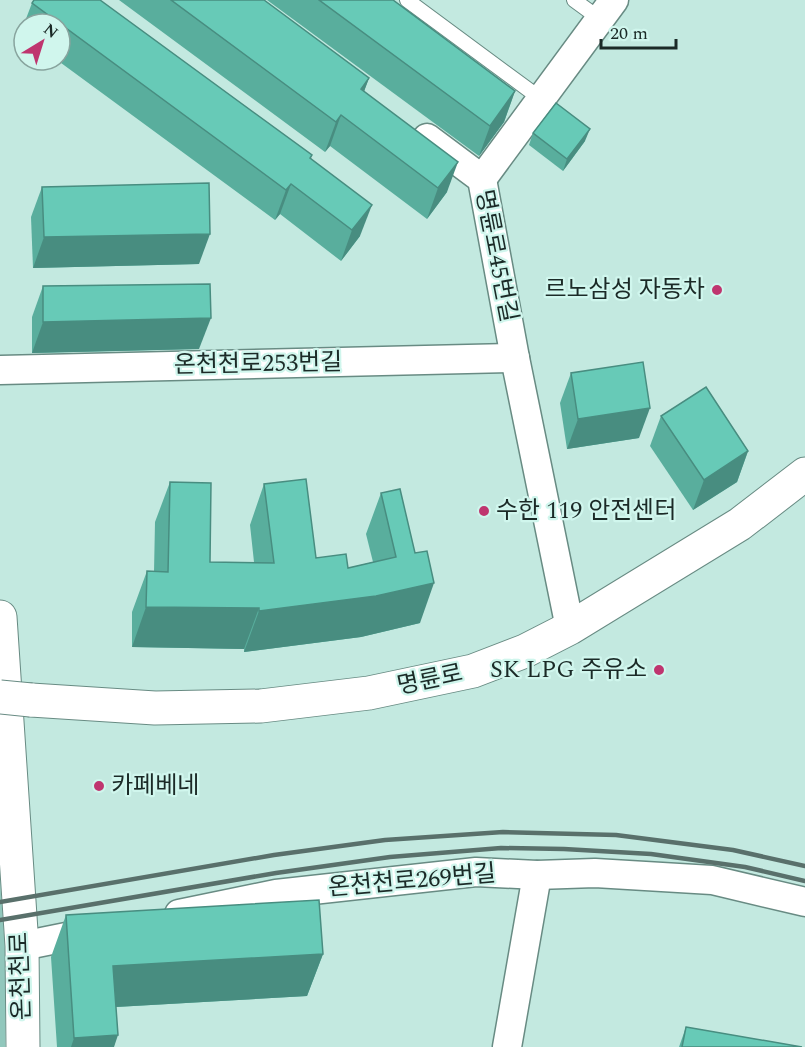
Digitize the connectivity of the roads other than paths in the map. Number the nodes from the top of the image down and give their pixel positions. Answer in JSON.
{"nodes":[{"id":1,"x":407,"y":0,"type":"edge"},
{"id":2,"x":574,"y":0,"type":"edge"},
{"id":3,"x":607,"y":9,"type":"edge"},
{"id":4,"x":541,"y":99,"type":"junction"},
{"id":5,"x":407,"y":124,"type":"edge"},
{"id":6,"x":482,"y":179,"type":"junction"},
{"id":7,"x":515,"y":358,"type":"junction"},
{"id":8,"x":0,"y":370,"type":"edge"},
{"id":9,"x":805,"y":474,"type":"edge"},
{"id":10,"x":0,"y":617,"type":"edge"},
{"id":11,"x":570,"y":628,"type":"junction"},
{"id":12,"x":16,"y":698,"type":"edge"},
{"id":13,"x":537,"y":875,"type":"junction"},
{"id":14,"x":805,"y":902,"type":"edge"},
{"id":15,"x":22,"y":946,"type":"junction"},
{"id":16,"x":23,"y":1047,"type":"edge"},
{"id":17,"x":507,"y":1047,"type":"edge"}],
"edges":[{"from":1,"to":4,"type":"lane"},
{"from":2,"to":3,"type":"lane"},
{"from":3,"to":4,"type":"street"},
{"from":4,"to":6,"type":"street"},
{"from":5,"to":6,"type":"street","name":"명륜로45번길"},
{"from":6,"to":7,"type":"street","name":"명륜로45번길"},
{"from":7,"to":8,"type":"street","name":"온천천로253번길"},
{"from":7,"to":11,"type":"street","name":"명륜로45번길"},
{"from":9,"to":11,"type":"main road","name":"명륜로"},
{"from":10,"to":15,"type":"main road","name":"온천천로"},
{"from":11,"to":12,"type":"main road","name":"명륜로"},
{"from":13,"to":14,"type":"street","name":"온천천로269번길"},
{"from":13,"to":15,"type":"street","name":"온천천로269번길"},
{"from":13,"to":17,"type":"street"},
{"from":15,"to":16,"type":"main road","name":"온천천로"}]}
